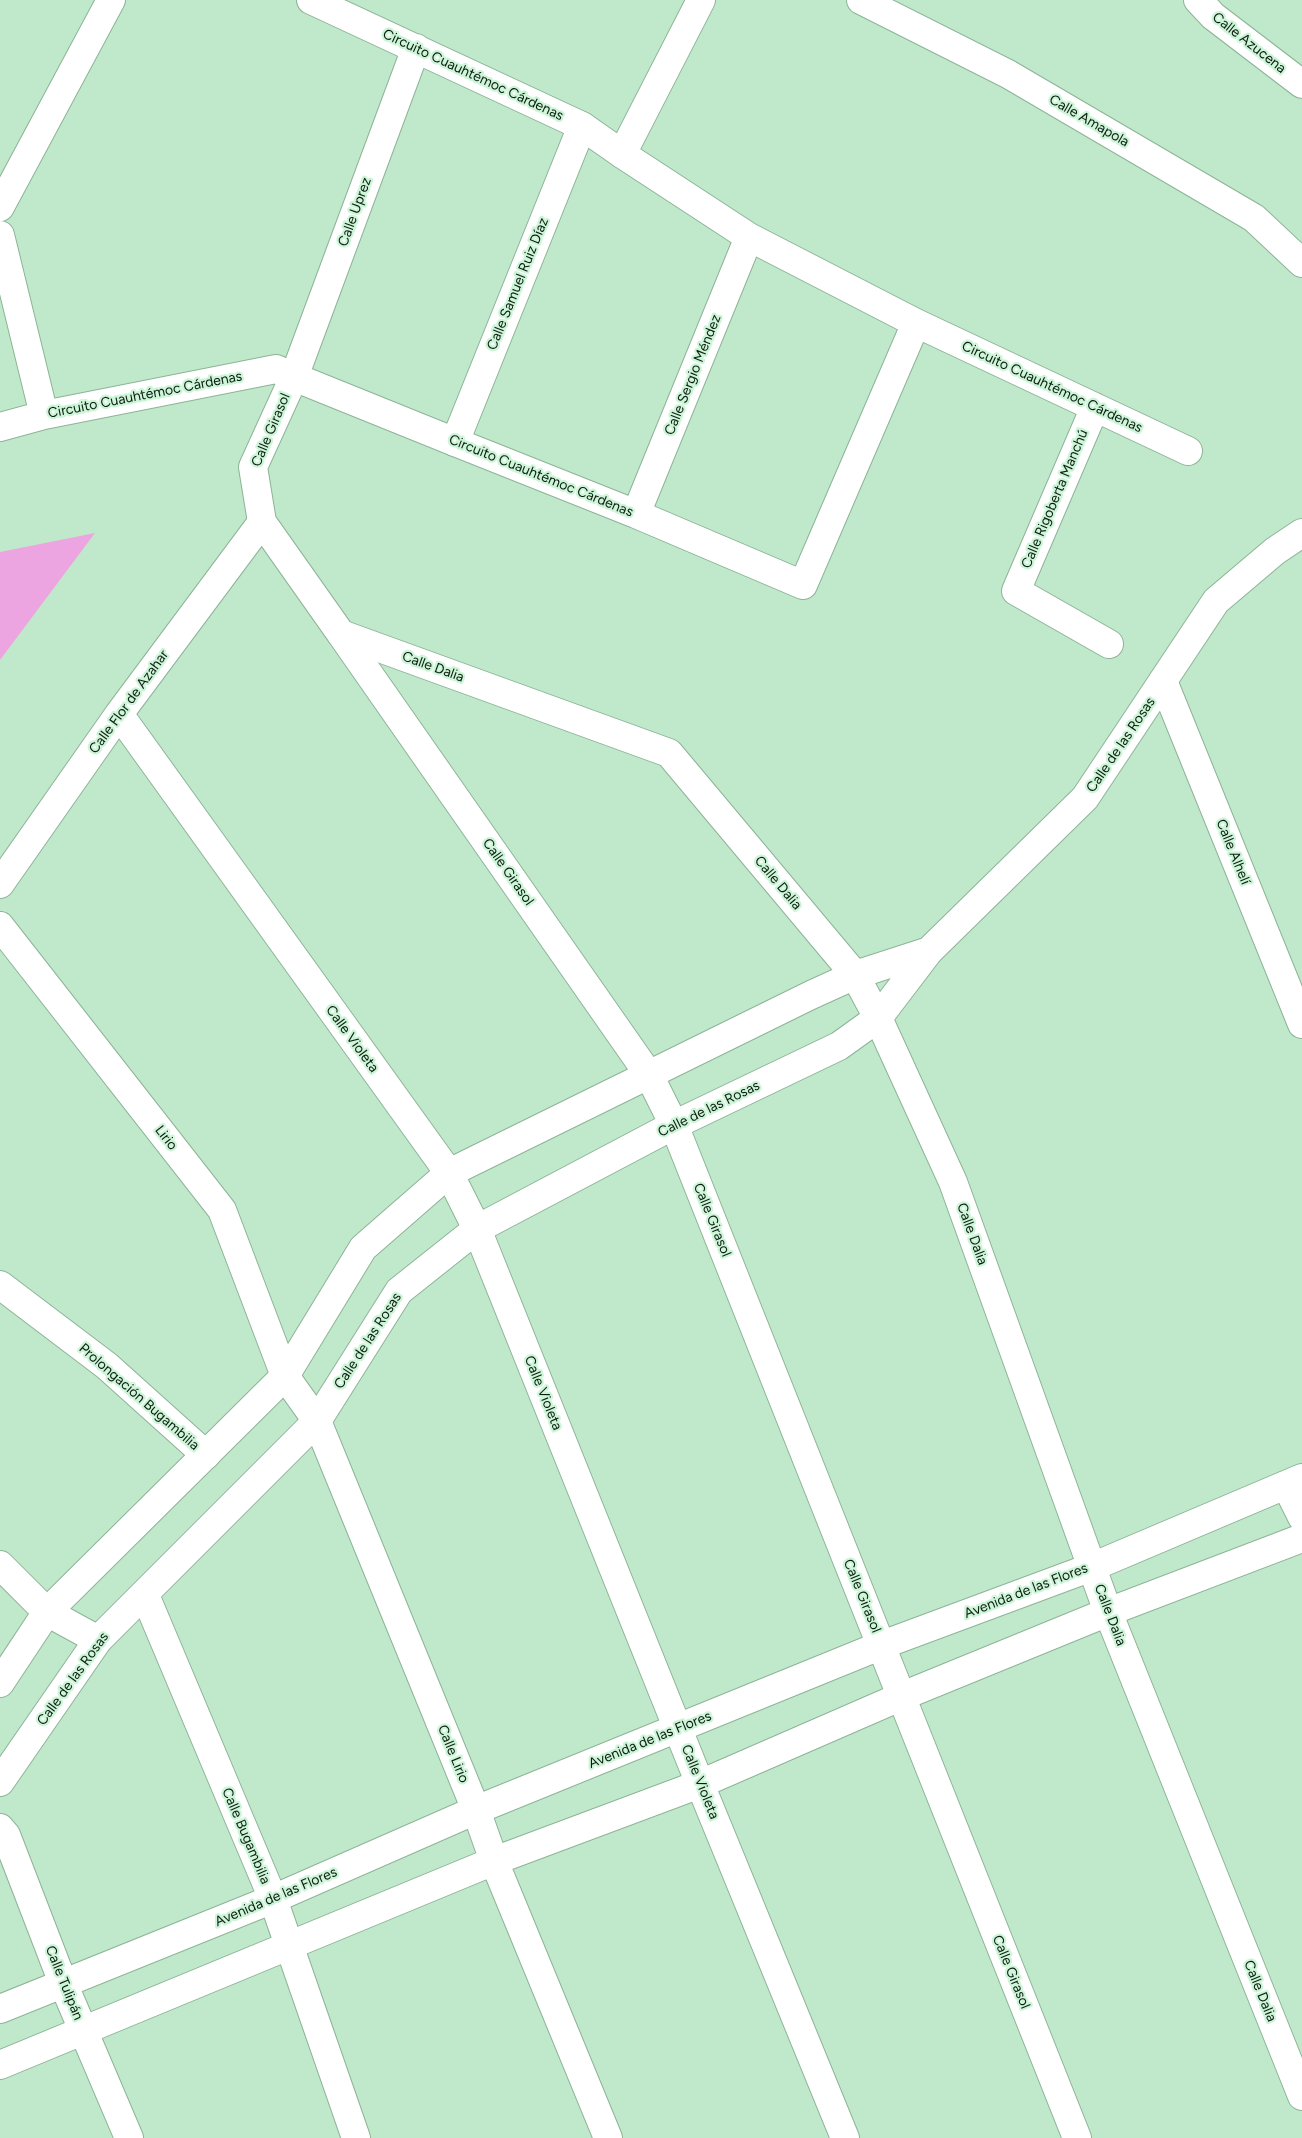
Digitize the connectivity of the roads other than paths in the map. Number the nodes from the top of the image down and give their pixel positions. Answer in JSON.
{"nodes":[{"id":1,"x":111,"y":0,"type":"edge"},
{"id":2,"x":312,"y":0,"type":"edge"},
{"id":3,"x":701,"y":0,"type":"edge"},
{"id":4,"x":861,"y":0,"type":"edge"},
{"id":5,"x":1198,"y":0,"type":"edge"},
{"id":6,"x":416,"y":48,"type":"junction"},
{"id":7,"x":1302,"y":84,"type":"edge"},
{"id":8,"x":582,"y":126,"type":"junction"},
{"id":9,"x":622,"y":154,"type":"junction"},
{"id":10,"x":0,"y":207,"type":"edge"},
{"id":11,"x":0,"y":235,"type":"edge"},
{"id":12,"x":749,"y":237,"type":"junction"},
{"id":13,"x":1302,"y":263,"type":"edge"},
{"id":14,"x":916,"y":323,"type":"junction"},
{"id":15,"x":294,"y":377,"type":"junction"},
{"id":16,"x":1095,"y":407,"type":"junction"},
{"id":17,"x":44,"y":415,"type":"junction"},
{"id":18,"x":0,"y":427,"type":"edge"},
{"id":19,"x":455,"y":442,"type":"junction"},
{"id":20,"x":1188,"y":451,"type":"dead end"},
{"id":21,"x":636,"y":514,"type":"junction"},
{"id":22,"x":262,"y":522,"type":"junction"},
{"id":23,"x":1302,"y":533,"type":"edge"},
{"id":24,"x":341,"y":634,"type":"junction"},
{"id":25,"x":1109,"y":644,"type":"dead end"},
{"id":26,"x":1164,"y":681,"type":"junction"},
{"id":27,"x":119,"y":714,"type":"junction"},
{"id":28,"x":0,"y":884,"type":"edge"},
{"id":29,"x":0,"y":926,"type":"edge"},
{"id":30,"x":929,"y":951,"type":"junction"},
{"id":31,"x":855,"y":975,"type":"junction"},
{"id":32,"x":878,"y":1018,"type":"junction"},
{"id":33,"x":1302,"y":1024,"type":"edge"},
{"id":34,"x":649,"y":1075,"type":"junction"},
{"id":35,"x":674,"y":1125,"type":"junction"},
{"id":36,"x":449,"y":1173,"type":"junction"},
{"id":37,"x":477,"y":1229,"type":"junction"},
{"id":38,"x":0,"y":1286,"type":"edge"},
{"id":39,"x":285,"y":1376,"type":"junction"},
{"id":40,"x":317,"y":1421,"type":"junction"},
{"id":41,"x":206,"y":1455,"type":"junction"},
{"id":42,"x":1294,"y":1481,"type":"edge"},
{"id":43,"x":1302,"y":1517,"type":"edge"},
{"id":44,"x":1302,"y":1538,"type":"edge"},
{"id":45,"x":0,"y":1565,"type":"edge"},
{"id":46,"x":1092,"y":1567,"type":"junction"},
{"id":47,"x":145,"y":1595,"type":"junction"},
{"id":48,"x":47,"y":1612,"type":"junction"},
{"id":49,"x":1108,"y":1612,"type":"junction"},
{"id":50,"x":98,"y":1640,"type":"junction"},
{"id":51,"x":882,"y":1645,"type":"junction"},
{"id":52,"x":0,"y":1683,"type":"edge"},
{"id":53,"x":900,"y":1697,"type":"junction"},
{"id":54,"x":678,"y":1728,"type":"junction"},
{"id":55,"x":0,"y":1782,"type":"edge"},
{"id":56,"x":700,"y":1784,"type":"junction"},
{"id":57,"x":476,"y":1810,"type":"junction"},
{"id":58,"x":0,"y":1828,"type":"edge"},
{"id":59,"x":494,"y":1860,"type":"junction"},
{"id":60,"x":273,"y":1899,"type":"junction"},
{"id":61,"x":289,"y":1944,"type":"junction"},
{"id":62,"x":63,"y":1983,"type":"junction"},
{"id":63,"x":0,"y":2010,"type":"edge"},
{"id":64,"x":82,"y":2029,"type":"junction"},
{"id":65,"x":0,"y":2065,"type":"edge"},
{"id":66,"x":1302,"y":2096,"type":"edge"},
{"id":67,"x":129,"y":2138,"type":"edge"},
{"id":68,"x":356,"y":2138,"type":"edge"},
{"id":69,"x":608,"y":2138,"type":"edge"},
{"id":70,"x":846,"y":2138,"type":"edge"},
{"id":71,"x":1077,"y":2138,"type":"edge"}],
"edges":[{"from":1,"to":10,"type":"street"},
{"from":2,"to":6,"type":"street","name":"Circuito Cuauhtémoc Cárdenas"},
{"from":3,"to":9,"type":"street"},
{"from":4,"to":13,"type":"street","name":"Calle Amapola"},
{"from":5,"to":7,"type":"street","name":"Calle Azucena"},
{"from":6,"to":8,"type":"street","name":"Circuito Cuauhtémoc Cárdenas"},
{"from":6,"to":15,"type":"street","name":"Calle Uprez"},
{"from":8,"to":9,"type":"street","name":"Circuito Cuauhtémoc Cárdenas"},
{"from":8,"to":19,"type":"street","name":"Calle Samuel Ruiz Díaz"},
{"from":9,"to":12,"type":"street","name":"Circuito Cuauhtémoc Cárdenas"},
{"from":11,"to":17,"type":"street"},
{"from":12,"to":14,"type":"street","name":"Circuito Cuauhtémoc Cárdenas"},
{"from":12,"to":21,"type":"street","name":"Calle Sergio Méndez"},
{"from":14,"to":16,"type":"street","name":"Circuito Cuauhtémoc Cárdenas"},
{"from":14,"to":21,"type":"street","name":"Circuito Cuauhtémoc Cárdenas"},
{"from":15,"to":17,"type":"street","name":"Circuito Cuauhtémoc Cárdenas"},
{"from":15,"to":19,"type":"street","name":"Circuito Cuauhtémoc Cárdenas"},
{"from":15,"to":22,"type":"street","name":"Calle Girasol"},
{"from":16,"to":20,"type":"street","name":"Circuito Cuauhtémoc Cárdenas"},
{"from":16,"to":25,"type":"street","name":"Calle Rigoberta Manchú"},
{"from":17,"to":18,"type":"street","name":"Circuito Cuauhtémoc Cárdenas"},
{"from":19,"to":21,"type":"street","name":"Circuito Cuauhtémoc Cárdenas"},
{"from":22,"to":24,"type":"street","name":"Calle Girasol"},
{"from":22,"to":27,"type":"street","name":"Calle Flor de Azahar"},
{"from":23,"to":26,"type":"street","name":"Calle de las Rosas"},
{"from":24,"to":31,"type":"street","name":"Calle Dalia"},
{"from":24,"to":34,"type":"street","name":"Calle Girasol"},
{"from":26,"to":30,"type":"street","name":"Calle de las Rosas"},
{"from":26,"to":33,"type":"street","name":"Calle Alhelí"},
{"from":27,"to":28,"type":"street","name":"Calle Flor de Azahar"},
{"from":27,"to":36,"type":"street","name":"Calle Violeta"},
{"from":29,"to":39,"type":"street","name":"Lirio"},
{"from":30,"to":31,"type":"street","name":"Calle de las Rosas"},
{"from":30,"to":32,"type":"street","name":"Calle de las Rosas"},
{"from":31,"to":32,"type":"street","name":"Calle Dalia"},
{"from":31,"to":34,"type":"street","name":"Calle de las Rosas"},
{"from":32,"to":35,"type":"street","name":"Calle de las Rosas"},
{"from":32,"to":46,"type":"street","name":"Calle Dalia"},
{"from":34,"to":35,"type":"street","name":"Calle Girasol"},
{"from":34,"to":36,"type":"street","name":"Calle de las Rosas"},
{"from":35,"to":37,"type":"street","name":"Calle de las Rosas"},
{"from":35,"to":51,"type":"street","name":"Calle Girasol"},
{"from":36,"to":37,"type":"street","name":"Calle Violeta"},
{"from":36,"to":39,"type":"street","name":"Calle de las Rosas"},
{"from":37,"to":40,"type":"street","name":"Calle de las Rosas"},
{"from":37,"to":54,"type":"street","name":"Calle Violeta"},
{"from":38,"to":41,"type":"street","name":"Prolongación Bugambilia"},
{"from":39,"to":40,"type":"street","name":"Calle Lirio"},
{"from":39,"to":41,"type":"street","name":"Calle de las Rosas"},
{"from":40,"to":47,"type":"street","name":"Calle de las Rosas"},
{"from":40,"to":57,"type":"street","name":"Calle Lirio"},
{"from":41,"to":48,"type":"street","name":"Calle de las Rosas"},
{"from":42,"to":43,"type":"street"},
{"from":42,"to":46,"type":"street","name":"Avenida de las Flores"},
{"from":44,"to":49,"type":"street"},
{"from":45,"to":48,"type":"street"},
{"from":46,"to":49,"type":"street","name":"Calle Dalia"},
{"from":46,"to":51,"type":"street","name":"Avenida de las Flores"},
{"from":47,"to":50,"type":"street","name":"Calle de las Rosas"},
{"from":47,"to":60,"type":"street","name":"Calle Bugambilia"},
{"from":48,"to":50,"type":"street"},
{"from":48,"to":52,"type":"street","name":"Calle de las Rosas"},
{"from":49,"to":53,"type":"street"},
{"from":49,"to":66,"type":"street","name":"Calle Dalia"},
{"from":50,"to":55,"type":"street","name":"Calle de las Rosas"},
{"from":51,"to":53,"type":"street","name":"Calle Girasol"},
{"from":51,"to":54,"type":"street","name":"Avenida de las Flores"},
{"from":53,"to":56,"type":"street"},
{"from":53,"to":71,"type":"street","name":"Calle Girasol"},
{"from":54,"to":56,"type":"street","name":"Calle Violeta"},
{"from":54,"to":57,"type":"street","name":"Avenida de las Flores"},
{"from":56,"to":59,"type":"street"},
{"from":56,"to":70,"type":"street","name":"Calle Violeta"},
{"from":57,"to":59,"type":"street","name":"Calle Lirio"},
{"from":57,"to":60,"type":"street","name":"Avenida de las Flores"},
{"from":58,"to":62,"type":"street","name":"Calle Tulipán"},
{"from":59,"to":61,"type":"street"},
{"from":59,"to":69,"type":"street","name":"Calle Lirio"},
{"from":60,"to":61,"type":"street","name":"Calle Bugambilia"},
{"from":60,"to":62,"type":"street","name":"Avenida de las Flores"},
{"from":61,"to":64,"type":"street"},
{"from":61,"to":68,"type":"street","name":"Calle Bugambilia"},
{"from":62,"to":63,"type":"street","name":"Avenida de las Flores"},
{"from":62,"to":64,"type":"street","name":"Calle Tulipán"},
{"from":64,"to":65,"type":"street"},
{"from":64,"to":67,"type":"street","name":"Calle Tulipán"}]}
